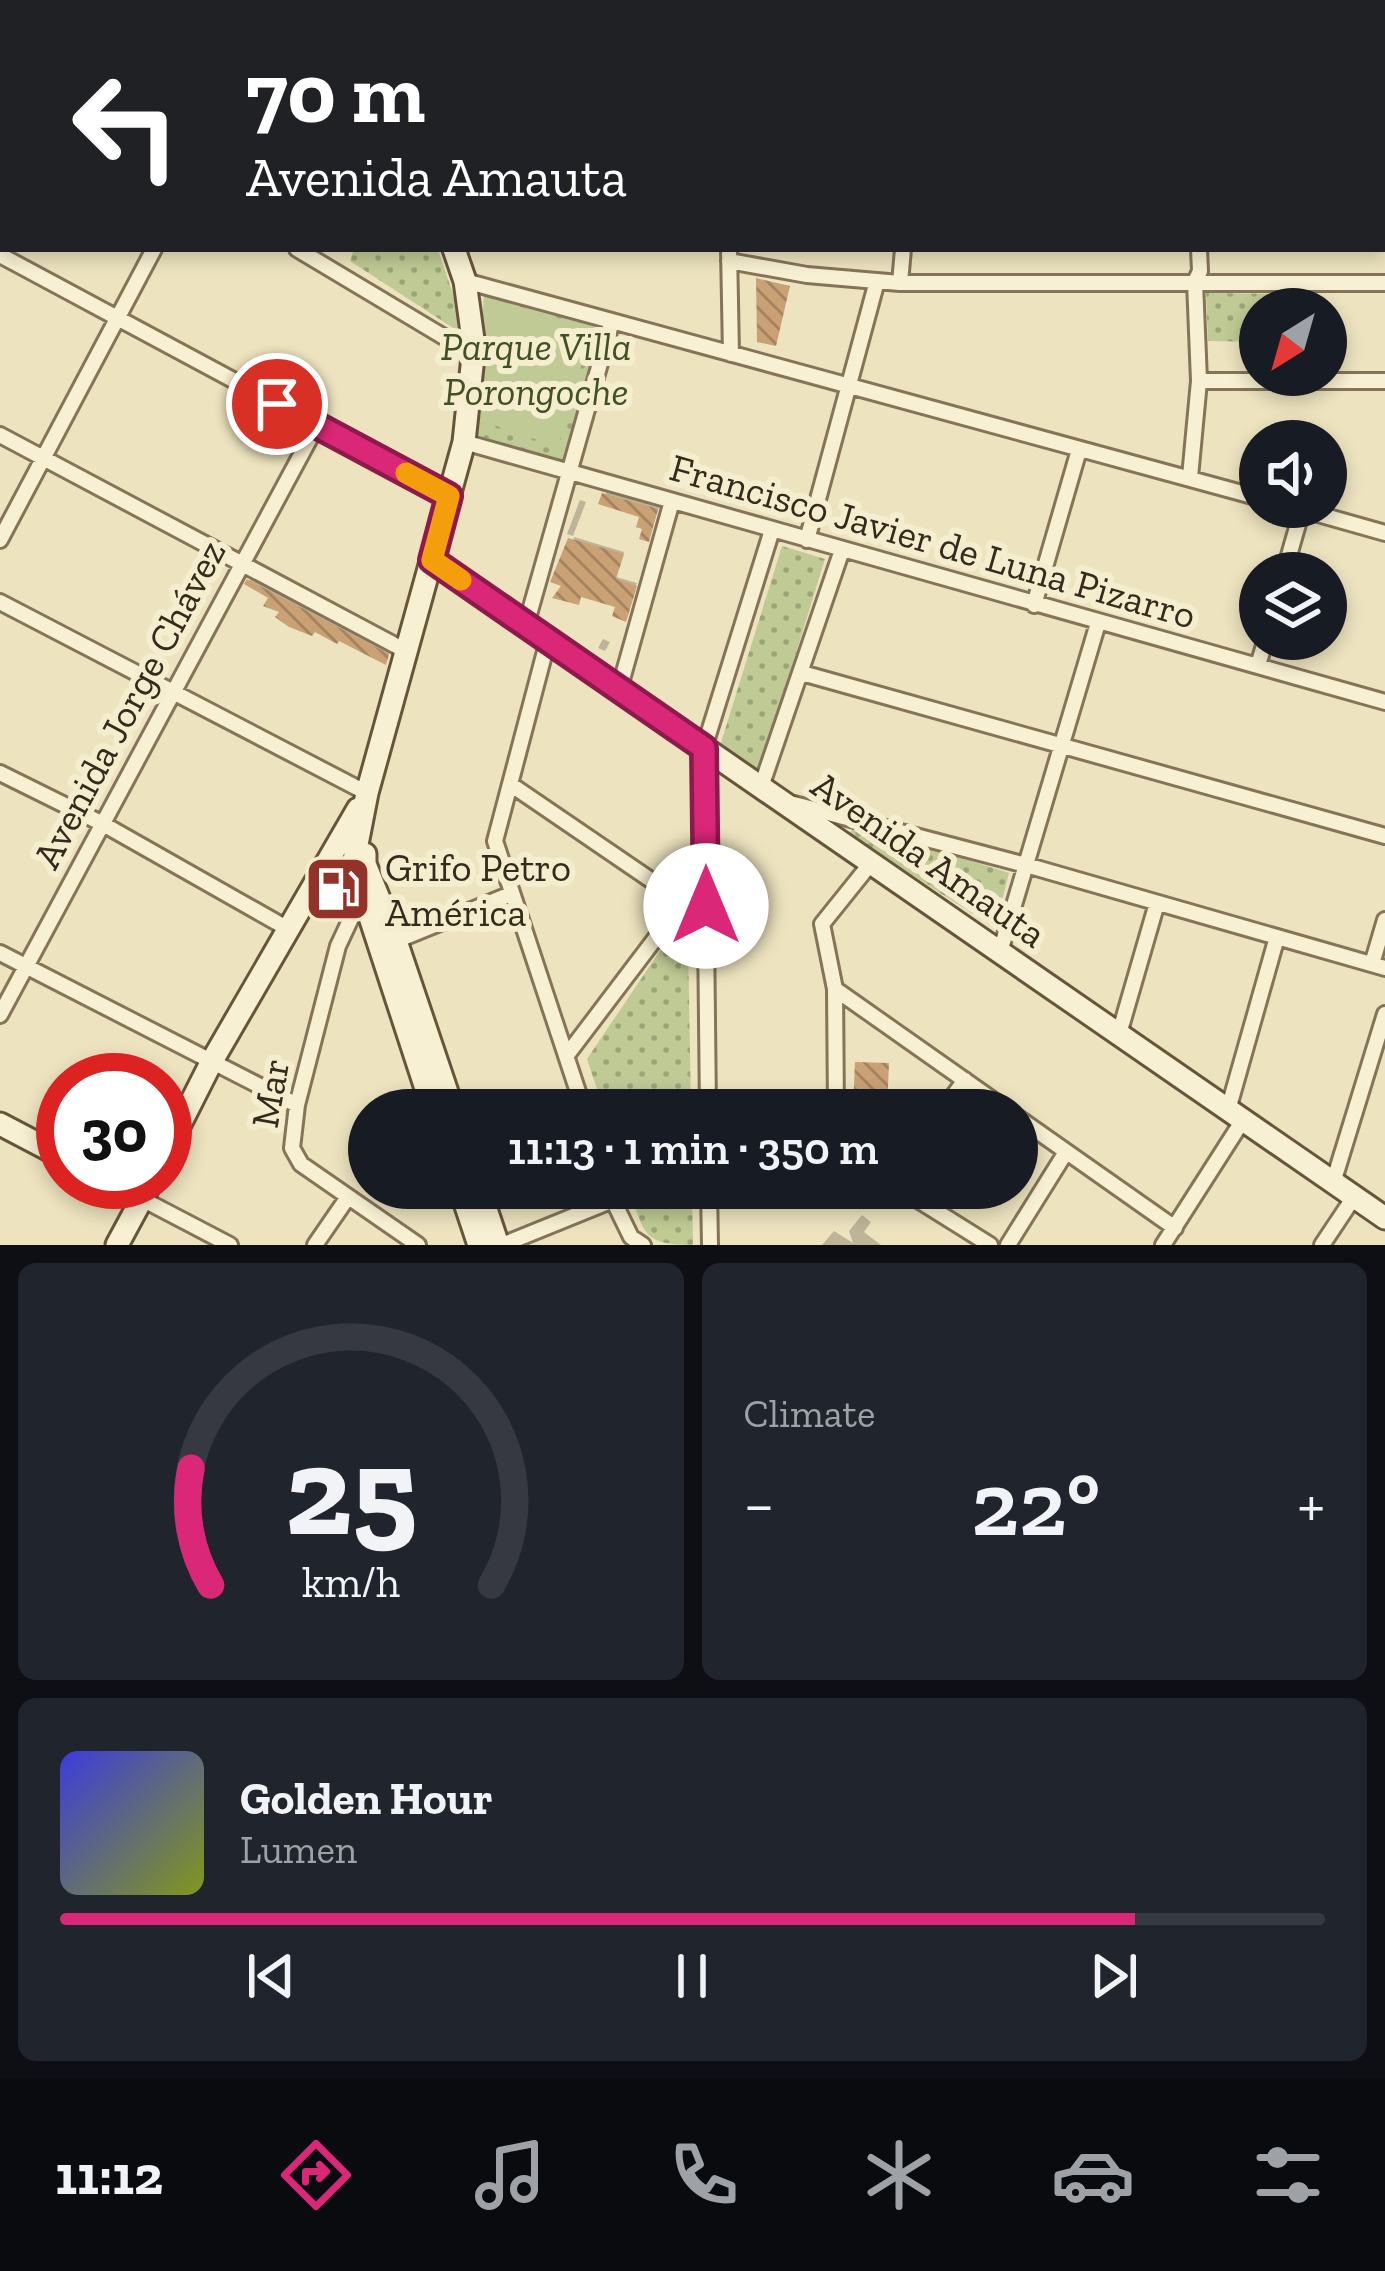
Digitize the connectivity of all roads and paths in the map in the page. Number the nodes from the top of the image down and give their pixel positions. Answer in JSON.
{"nodes":[{"id":1,"x":152,"y":252,"type":"edge"},
{"id":2,"x":302,"y":252,"type":"edge"},
{"id":3,"x":455,"y":252,"type":"edge"},
{"id":4,"x":903,"y":252,"type":"edge"},
{"id":5,"x":1199,"y":252,"type":"edge"},
{"id":6,"x":0,"y":255,"type":"edge"},
{"id":7,"x":729,"y":255,"type":"edge"},
{"id":8,"x":464,"y":280,"type":"junction"},
{"id":9,"x":877,"y":281,"type":"junction"},
{"id":10,"x":1195,"y":282,"type":"junction"},
{"id":11,"x":900,"y":283,"type":"junction"},
{"id":12,"x":1385,"y":283,"type":"edge"},
{"id":13,"x":118,"y":318,"type":"junction"},
{"id":14,"x":612,"y":321,"type":"junction"},
{"id":15,"x":474,"y":346,"type":"junction"},
{"id":16,"x":730,"y":354,"type":"junction"},
{"id":17,"x":1199,"y":381,"type":"junction"},
{"id":18,"x":1385,"y":381,"type":"edge"},
{"id":19,"x":849,"y":387,"type":"junction"},
{"id":20,"x":317,"y":425,"type":"junction"},
{"id":21,"x":0,"y":435,"type":"edge"},
{"id":22,"x":464,"y":442,"type":"junction"},
{"id":23,"x":1079,"y":450,"type":"junction"},
{"id":24,"x":44,"y":458,"type":"junction"},
{"id":25,"x":568,"y":472,"type":"junction"},
{"id":26,"x":1190,"y":477,"type":"junction"},
{"id":27,"x":1239,"y":492,"type":"edge"},
{"id":28,"x":449,"y":496,"type":"junction"},
{"id":29,"x":672,"y":501,"type":"junction"},
{"id":30,"x":1347,"y":522,"type":"edge"},
{"id":31,"x":772,"y":530,"type":"junction"},
{"id":32,"x":1385,"y":533,"type":"edge"},
{"id":33,"x":0,"y":540,"type":"edge"},
{"id":34,"x":807,"y":540,"type":"junction"},
{"id":35,"x":842,"y":550,"type":"junction"},
{"id":36,"x":432,"y":560,"type":"junction"},
{"id":37,"x":242,"y":564,"type":"junction"},
{"id":38,"x":0,"y":602,"type":"edge"},
{"id":39,"x":1034,"y":605,"type":"junction"},
{"id":40,"x":1098,"y":623,"type":"junction"},
{"id":41,"x":526,"y":625,"type":"junction"},
{"id":42,"x":548,"y":640,"type":"junction"},
{"id":43,"x":406,"y":651,"type":"junction"},
{"id":44,"x":1260,"y":660,"type":"edge"},
{"id":45,"x":1258,"y":665,"type":"junction"},
{"id":46,"x":802,"y":673,"type":"junction"},
{"id":47,"x":620,"y":690,"type":"junction"},
{"id":48,"x":173,"y":692,"type":"junction"},
{"id":49,"x":1385,"y":702,"type":"edge"},
{"id":50,"x":1062,"y":746,"type":"junction"},
{"id":51,"x":704,"y":748,"type":"junction"},
{"id":52,"x":0,"y":773,"type":"edge"},
{"id":53,"x":510,"y":784,"type":"junction"},
{"id":54,"x":367,"y":793,"type":"junction"},
{"id":55,"x":771,"y":794,"type":"junction"},
{"id":56,"x":103,"y":824,"type":"junction"},
{"id":57,"x":1385,"y":836,"type":"edge"},
{"id":58,"x":871,"y":863,"type":"junction"},
{"id":59,"x":1026,"y":865,"type":"junction"},
{"id":60,"x":511,"y":894,"type":"junction"},
{"id":61,"x":354,"y":895,"type":"junction"},
{"id":62,"x":683,"y":902,"type":"junction"},
{"id":63,"x":1157,"y":903,"type":"junction"},
{"id":64,"x":706,"y":906,"type":"junction"},
{"id":65,"x":1385,"y":920,"type":"edge"},
{"id":66,"x":290,"y":930,"type":"junction"},
{"id":67,"x":1277,"y":938,"type":"junction"},
{"id":68,"x":387,"y":944,"type":"junction"},
{"id":69,"x":1000,"y":952,"type":"junction"},
{"id":70,"x":0,"y":953,"type":"edge"},
{"id":71,"x":1379,"y":966,"type":"edge"},
{"id":72,"x":26,"y":967,"type":"junction"},
{"id":73,"x":835,"y":988,"type":"junction"},
{"id":74,"x":1385,"y":1014,"type":"edge"},
{"id":75,"x":0,"y":1015,"type":"edge"},
{"id":76,"x":1119,"y":1034,"type":"junction"},
{"id":77,"x":567,"y":1055,"type":"junction"},
{"id":78,"x":212,"y":1061,"type":"junction"},
{"id":79,"x":964,"y":1080,"type":"junction"},
{"id":80,"x":427,"y":1089,"type":"edge"},
{"id":81,"x":444,"y":1089,"type":"edge"},
{"id":82,"x":578,"y":1089,"type":"edge"},
{"id":83,"x":708,"y":1089,"type":"edge"},
{"id":84,"x":836,"y":1089,"type":"edge"},
{"id":85,"x":958,"y":1089,"type":"edge"},
{"id":86,"x":977,"y":1089,"type":"edge"},
{"id":87,"x":192,"y":1101,"type":"edge"},
{"id":88,"x":297,"y":1105,"type":"junction"},
{"id":89,"x":1235,"y":1115,"type":"junction"},
{"id":90,"x":0,"y":1124,"type":"edge"},
{"id":91,"x":1038,"y":1132,"type":"edge"},
{"id":92,"x":36,"y":1143,"type":"edge"},
{"id":93,"x":1066,"y":1152,"type":"junction"},
{"id":94,"x":1334,"y":1183,"type":"junction"},
{"id":95,"x":348,"y":1197,"type":"joint"},
{"id":96,"x":1354,"y":1197,"type":"junction"},
{"id":97,"x":136,"y":1209,"type":"edge"},
{"id":98,"x":174,"y":1209,"type":"edge"},
{"id":99,"x":366,"y":1209,"type":"edge"},
{"id":100,"x":467,"y":1209,"type":"edge"},
{"id":101,"x":487,"y":1209,"type":"edge"},
{"id":102,"x":578,"y":1209,"type":"edge"},
{"id":103,"x":618,"y":1209,"type":"edge"},
{"id":104,"x":709,"y":1209,"type":"edge"},
{"id":105,"x":933,"y":1209,"type":"edge"},
{"id":106,"x":1385,"y":1218,"type":"edge"},
{"id":107,"x":1175,"y":1228,"type":"junction"},
{"id":108,"x":117,"y":1245,"type":"edge"},
{"id":109,"x":230,"y":1245,"type":"edge"},
{"id":110,"x":315,"y":1245,"type":"edge"},
{"id":111,"x":418,"y":1245,"type":"edge"},
{"id":112,"x":479,"y":1245,"type":"edge"},
{"id":113,"x":500,"y":1245,"type":"edge"},
{"id":114,"x":643,"y":1245,"type":"edge"},
{"id":115,"x":710,"y":1245,"type":"edge"},
{"id":116,"x":990,"y":1245,"type":"edge"},
{"id":117,"x":1008,"y":1245,"type":"edge"},
{"id":118,"x":1163,"y":1245,"type":"edge"},
{"id":119,"x":1322,"y":1245,"type":"edge"}],
"edges":[{"from":1,"to":13,"type":"street"},
{"from":2,"to":15,"type":"street"},
{"from":3,"to":8,"type":"street"},
{"from":4,"to":11,"type":"street"},
{"from":5,"to":10,"type":"street"},
{"from":6,"to":13,"type":"street"},
{"from":7,"to":9,"type":"street"},
{"from":7,"to":16,"type":"street"},
{"from":8,"to":14,"type":"street"},
{"from":8,"to":15,"type":"street"},
{"from":9,"to":11,"type":"street"},
{"from":9,"to":19,"type":"street"},
{"from":10,"to":11,"type":"street"},
{"from":10,"to":12,"type":"street"},
{"from":10,"to":17,"type":"street"},
{"from":13,"to":20,"type":"street"},
{"from":13,"to":24,"type":"street"},
{"from":14,"to":16,"type":"street"},
{"from":14,"to":25,"type":"street"},
{"from":15,"to":22,"type":"street"},
{"from":16,"to":19,"type":"street"},
{"from":17,"to":18,"type":"street"},
{"from":17,"to":26,"type":"street"},
{"from":19,"to":23,"type":"street"},
{"from":19,"to":34,"type":"street"},
{"from":20,"to":28,"type":"street"},
{"from":20,"to":37,"type":"street","name":"Avenida Jorge Chávez"},
{"from":21,"to":24,"type":"street"},
{"from":22,"to":25,"type":"street","name":"Francisco Javier de Luna Pizarro"},
{"from":22,"to":28,"type":"street"},
{"from":23,"to":26,"type":"street"},
{"from":23,"to":39,"type":"street"},
{"from":24,"to":33,"type":"street"},
{"from":24,"to":37,"type":"street"},
{"from":25,"to":29,"type":"street","name":"Francisco Javier de Luna Pizarro"},
{"from":25,"to":41,"type":"street"},
{"from":26,"to":27,"type":"street"},
{"from":28,"to":36,"type":"street"},
{"from":29,"to":31,"type":"street","name":"Francisco Javier de Luna Pizarro"},
{"from":29,"to":47,"type":"street"},
{"from":30,"to":32,"type":"street"},
{"from":31,"to":34,"type":"street","name":"Francisco Javier de Luna Pizarro"},
{"from":31,"to":51,"type":"street"},
{"from":34,"to":35,"type":"street","name":"Francisco Javier de Luna Pizarro"},
{"from":35,"to":39,"type":"street","name":"Francisco Javier de Luna Pizarro"},
{"from":35,"to":46,"type":"street"},
{"from":36,"to":41,"type":"street","name":"Avenida Amauta"},
{"from":36,"to":43,"type":"street"},
{"from":37,"to":43,"type":"street"},
{"from":37,"to":48,"type":"street","name":"Avenida Jorge Chávez"},
{"from":38,"to":48,"type":"street"},
{"from":39,"to":40,"type":"street","name":"Francisco Javier de Luna Pizarro"},
{"from":40,"to":45,"type":"street","name":"Francisco Javier de Luna Pizarro"},
{"from":40,"to":50,"type":"street"},
{"from":41,"to":42,"type":"street","name":"Avenida Amauta"},
{"from":42,"to":47,"type":"street","name":"Avenida Amauta"},
{"from":42,"to":53,"type":"street"},
{"from":43,"to":54,"type":"street"},
{"from":44,"to":45,"type":"street"},
{"from":45,"to":49,"type":"street","name":"Francisco Javier de Luna Pizarro"},
{"from":46,"to":50,"type":"street"},
{"from":46,"to":55,"type":"street"},
{"from":47,"to":51,"type":"street","name":"Avenida Amauta"},
{"from":48,"to":54,"type":"street"},
{"from":48,"to":56,"type":"street","name":"Avenida Jorge Chávez"},
{"from":50,"to":57,"type":"street"},
{"from":50,"to":59,"type":"street"},
{"from":51,"to":55,"type":"street","name":"Avenida Amauta"},
{"from":51,"to":64,"type":"street"},
{"from":52,"to":56,"type":"street"},
{"from":53,"to":60,"type":"street"},
{"from":53,"to":62,"type":"street"},
{"from":54,"to":61,"type":"street"},
{"from":54,"to":66,"type":"street"},
{"from":54,"to":68,"type":"street"},
{"from":55,"to":58,"type":"street","name":"Avenida Amauta"},
{"from":55,"to":59,"type":"street"},
{"from":56,"to":66,"type":"street"},
{"from":56,"to":72,"type":"street","name":"Avenida Jorge Chávez"},
{"from":58,"to":69,"type":"street","name":"Avenida Amauta"},
{"from":58,"to":73,"type":"street"},
{"from":59,"to":63,"type":"street"},
{"from":59,"to":69,"type":"street"},
{"from":60,"to":68,"type":"street"},
{"from":60,"to":77,"type":"street"},
{"from":61,"to":68,"type":"street"},
{"from":61,"to":88,"type":"street","name":"Mar"},
{"from":62,"to":64,"type":"street"},
{"from":62,"to":77,"type":"street"},
{"from":63,"to":67,"type":"street"},
{"from":63,"to":76,"type":"street"},
{"from":64,"to":83,"type":"street"},
{"from":65,"to":71,"type":"street"},
{"from":66,"to":78,"type":"street"},
{"from":67,"to":71,"type":"street"},
{"from":67,"to":89,"type":"street"},
{"from":68,"to":80,"type":"street"},
{"from":68,"to":81,"type":"street"},
{"from":69,"to":76,"type":"street","name":"Avenida Amauta"},
{"from":70,"to":72,"type":"street"},
{"from":72,"to":75,"type":"street","name":"Avenida Jorge Chávez"},
{"from":72,"to":78,"type":"street"},
{"from":73,"to":79,"type":"street"},
{"from":73,"to":84,"type":"street"},
{"from":74,"to":94,"type":"street"},
{"from":76,"to":89,"type":"street","name":"Avenida Amauta"},
{"from":77,"to":82,"type":"street"},
{"from":78,"to":87,"type":"street"},
{"from":78,"to":88,"type":"street"},
{"from":79,"to":85,"type":"street"},
{"from":79,"to":86,"type":"street"},
{"from":88,"to":95,"type":"street","name":"Mar"},
{"from":89,"to":94,"type":"street","name":"Avenida Amauta"},
{"from":89,"to":107,"type":"street"},
{"from":90,"to":92,"type":"street"},
{"from":91,"to":93,"type":"street"},
{"from":93,"to":107,"type":"street"},
{"from":93,"to":117,"type":"street"},
{"from":94,"to":96,"type":"street","name":"Avenida Amauta"},
{"from":95,"to":110,"type":"street"},
{"from":96,"to":106,"type":"street","name":"Avenida Amauta"},
{"from":96,"to":119,"type":"street"},
{"from":97,"to":108,"type":"street"},
{"from":98,"to":109,"type":"street"},
{"from":99,"to":111,"type":"street","name":"Mar"},
{"from":100,"to":112,"type":"street"},
{"from":101,"to":113,"type":"street"},
{"from":102,"to":113,"type":"street"},
{"from":103,"to":114,"type":"street"},
{"from":104,"to":115,"type":"street"},
{"from":105,"to":116,"type":"street"},
{"from":107,"to":118,"type":"street"}]}
